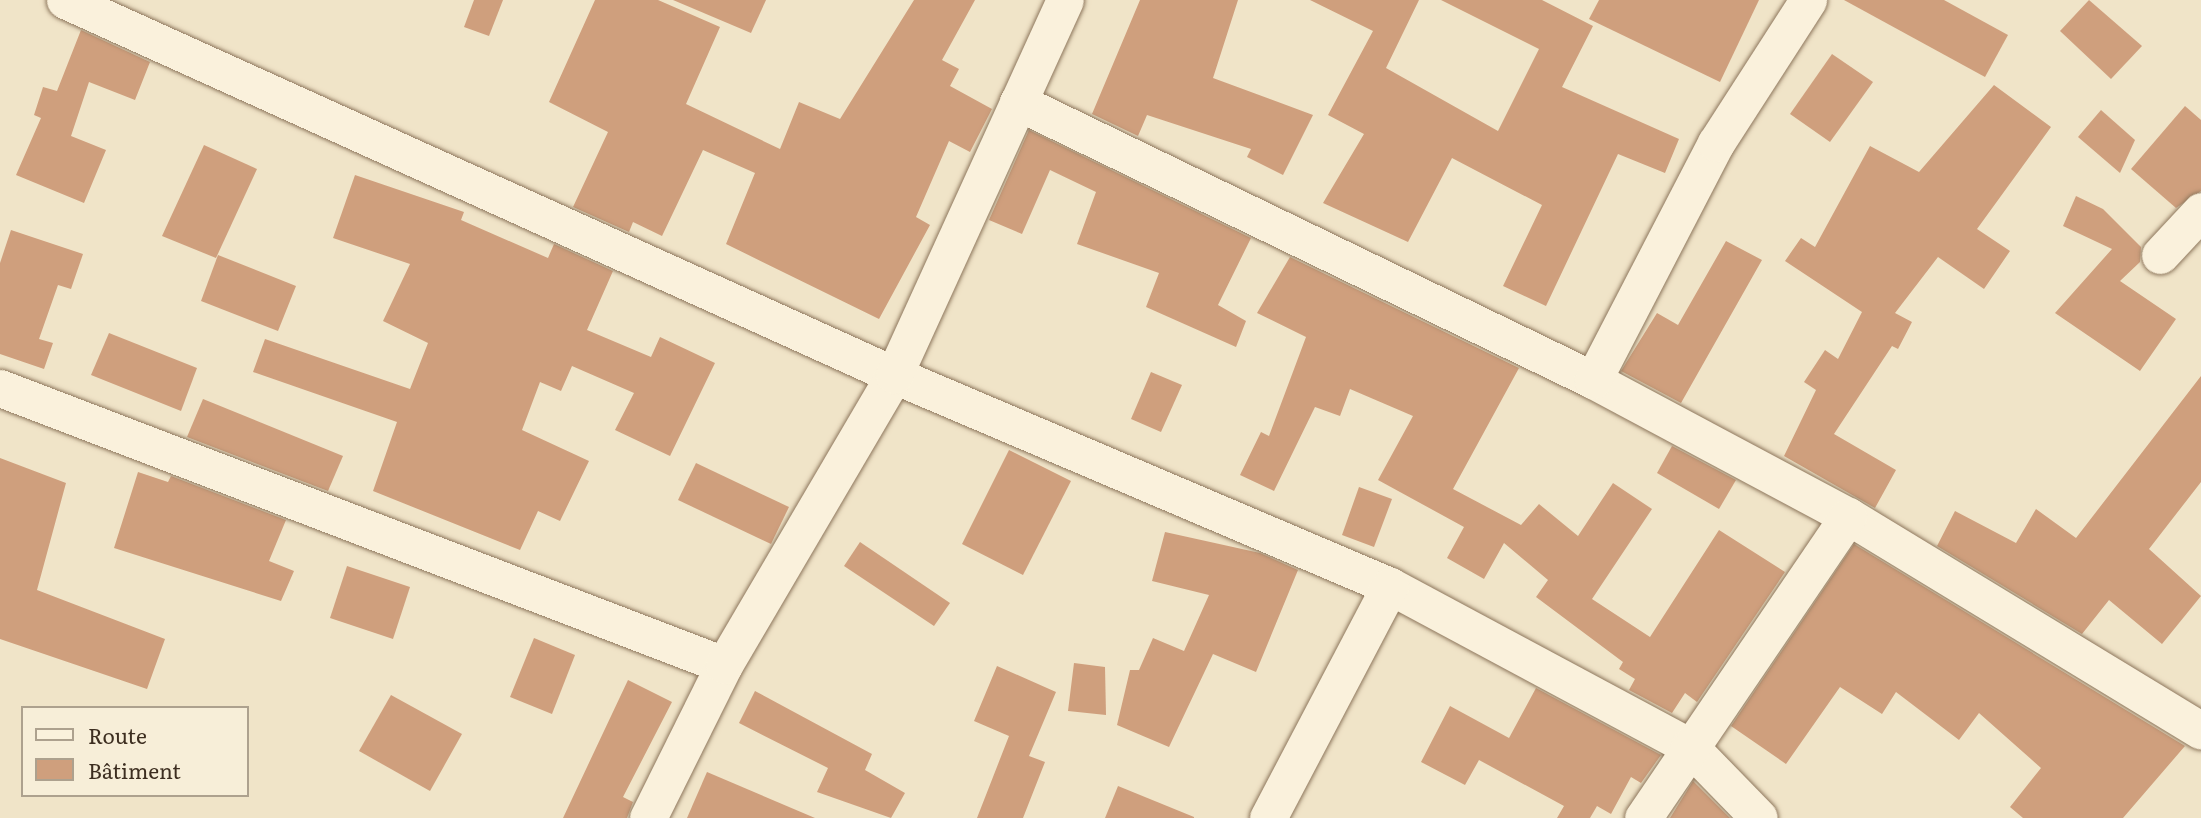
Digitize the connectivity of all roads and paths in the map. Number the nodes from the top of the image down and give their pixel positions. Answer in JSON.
{"nodes":[{"id":1,"x":65,"y":0,"type":"edge"},
{"id":2,"x":1065,"y":0,"type":"edge"},
{"id":3,"x":1808,"y":0,"type":"edge"},
{"id":4,"x":1018,"y":102,"type":"junction"},
{"id":5,"x":2201,"y":211,"type":"edge"},
{"id":6,"x":2160,"y":255,"type":"dead end"},
{"id":7,"x":894,"y":375,"type":"junction"},
{"id":8,"x":1593,"y":380,"type":"junction"},
{"id":9,"x":0,"y":388,"type":"edge"},
{"id":10,"x":1848,"y":516,"type":"junction"},
{"id":11,"x":1390,"y":586,"type":"junction"},
{"id":12,"x":724,"y":666,"type":"junction"},
{"id":13,"x":2201,"y":731,"type":"edge"},
{"id":14,"x":1689,"y":746,"type":"junction"},
{"id":15,"x":648,"y":818,"type":"edge"},
{"id":16,"x":1268,"y":818,"type":"edge"},
{"id":17,"x":1643,"y":818,"type":"edge"},
{"id":18,"x":1759,"y":818,"type":"edge"}],
"edges":[{"from":1,"to":7,"type":"street"},
{"from":2,"to":4,"type":"street"},
{"from":3,"to":8,"type":"street"},
{"from":4,"to":7,"type":"street"},
{"from":4,"to":8,"type":"street"},
{"from":5,"to":6,"type":"street"},
{"from":7,"to":11,"type":"street"},
{"from":7,"to":12,"type":"street"},
{"from":8,"to":10,"type":"street"},
{"from":9,"to":12,"type":"street"},
{"from":10,"to":13,"type":"street"},
{"from":10,"to":14,"type":"street"},
{"from":11,"to":14,"type":"street"},
{"from":11,"to":16,"type":"street"},
{"from":12,"to":15,"type":"street"},
{"from":14,"to":17,"type":"street"},
{"from":14,"to":18,"type":"street"}]}
